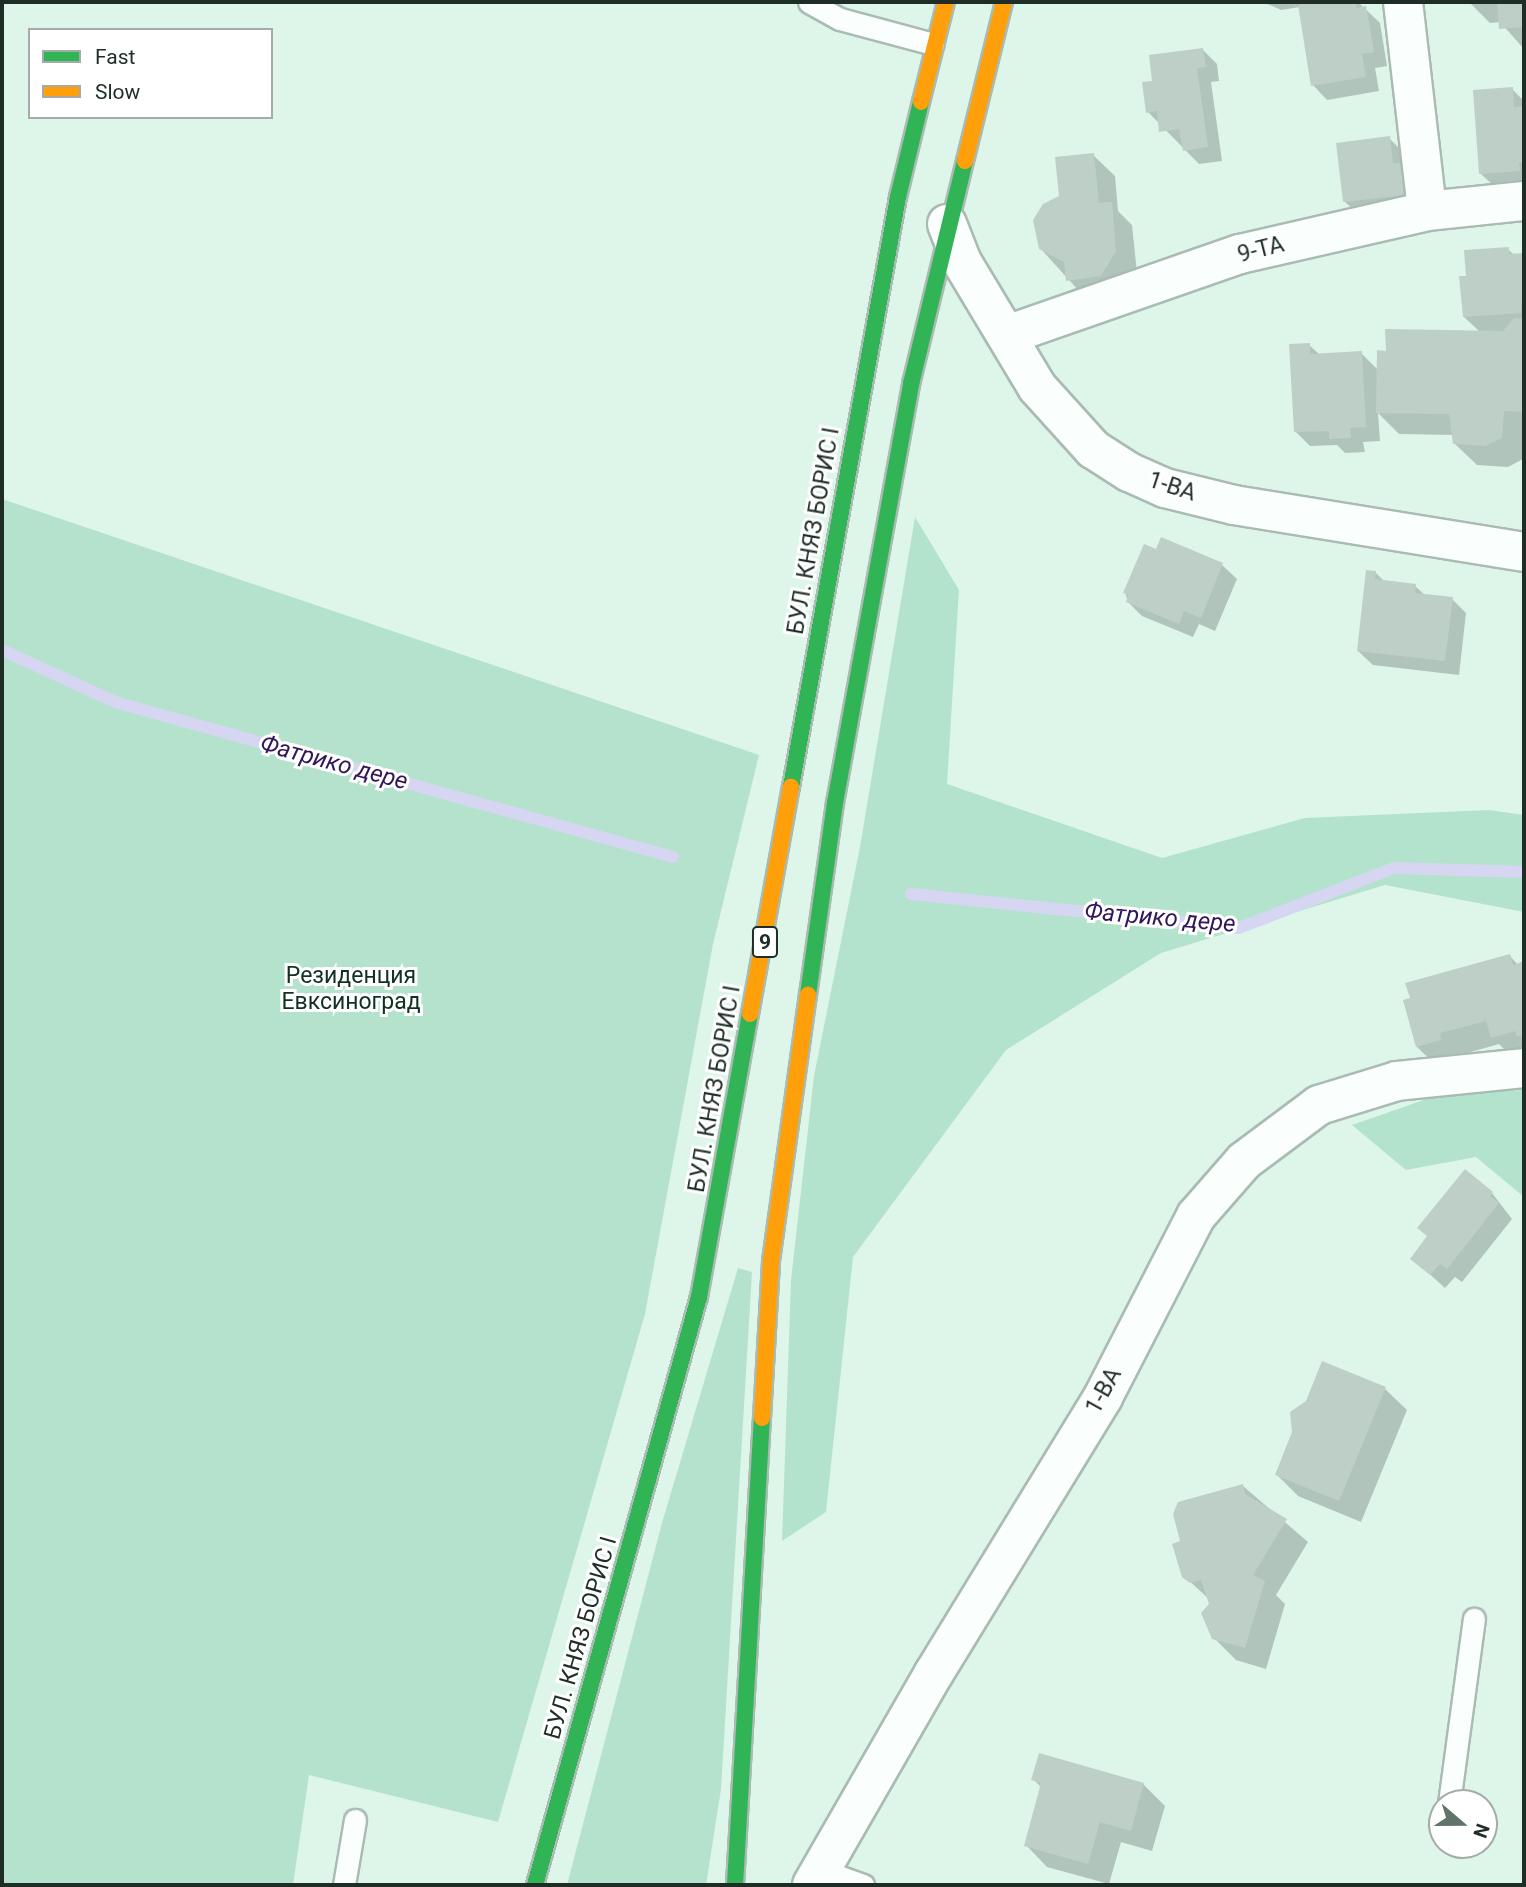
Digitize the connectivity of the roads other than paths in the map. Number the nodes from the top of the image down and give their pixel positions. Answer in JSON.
{"nodes":[{"id":1,"x":809,"y":2,"type":"edge"},
{"id":2,"x":946,"y":2,"type":"edge"},
{"id":3,"x":1004,"y":2,"type":"edge"},
{"id":4,"x":1402,"y":2,"type":"edge"},
{"id":5,"x":933,"y":44,"type":"junction"},
{"id":6,"x":1524,"y":201,"type":"edge"},
{"id":7,"x":1427,"y":211,"type":"junction"},
{"id":8,"x":947,"y":224,"type":"junction"},
{"id":9,"x":1007,"y":335,"type":"junction"},
{"id":10,"x":1524,"y":552,"type":"edge"},
{"id":11,"x":1524,"y":1068,"type":"edge"},
{"id":12,"x":1474,"y":1619,"type":"dead end"},
{"id":13,"x":1451,"y":1789,"type":"edge"},
{"id":14,"x":355,"y":1820,"type":"dead end"},
{"id":15,"x":816,"y":1878,"type":"edge"},
{"id":16,"x":344,"y":1885,"type":"edge"},
{"id":17,"x":535,"y":1885,"type":"edge"},
{"id":18,"x":735,"y":1885,"type":"edge"},
{"id":19,"x":863,"y":1885,"type":"edge"}],
"edges":[{"from":1,"to":5,"type":"lane"},
{"from":2,"to":5,"type":"highway","name":"БУЛ. КНЯЗ БОРИС I","number":"9"},
{"from":3,"to":8,"type":"highway","number":"9"},
{"from":4,"to":7,"type":"street"},
{"from":5,"to":17,"type":"highway","name":"БУЛ. КНЯЗ БОРИС I","number":"9"},
{"from":6,"to":7,"type":"street","name":"9-ТА"},
{"from":7,"to":9,"type":"street","name":"9-ТА"},
{"from":8,"to":9,"type":"street","name":"1-ВА"},
{"from":8,"to":18,"type":"highway","number":"9"},
{"from":9,"to":10,"type":"street","name":"1-ВА"},
{"from":11,"to":15,"type":"street","name":"1-ВА"},
{"from":12,"to":13,"type":"lane"},
{"from":14,"to":16,"type":"lane"},
{"from":15,"to":19,"type":"lane"}]}
